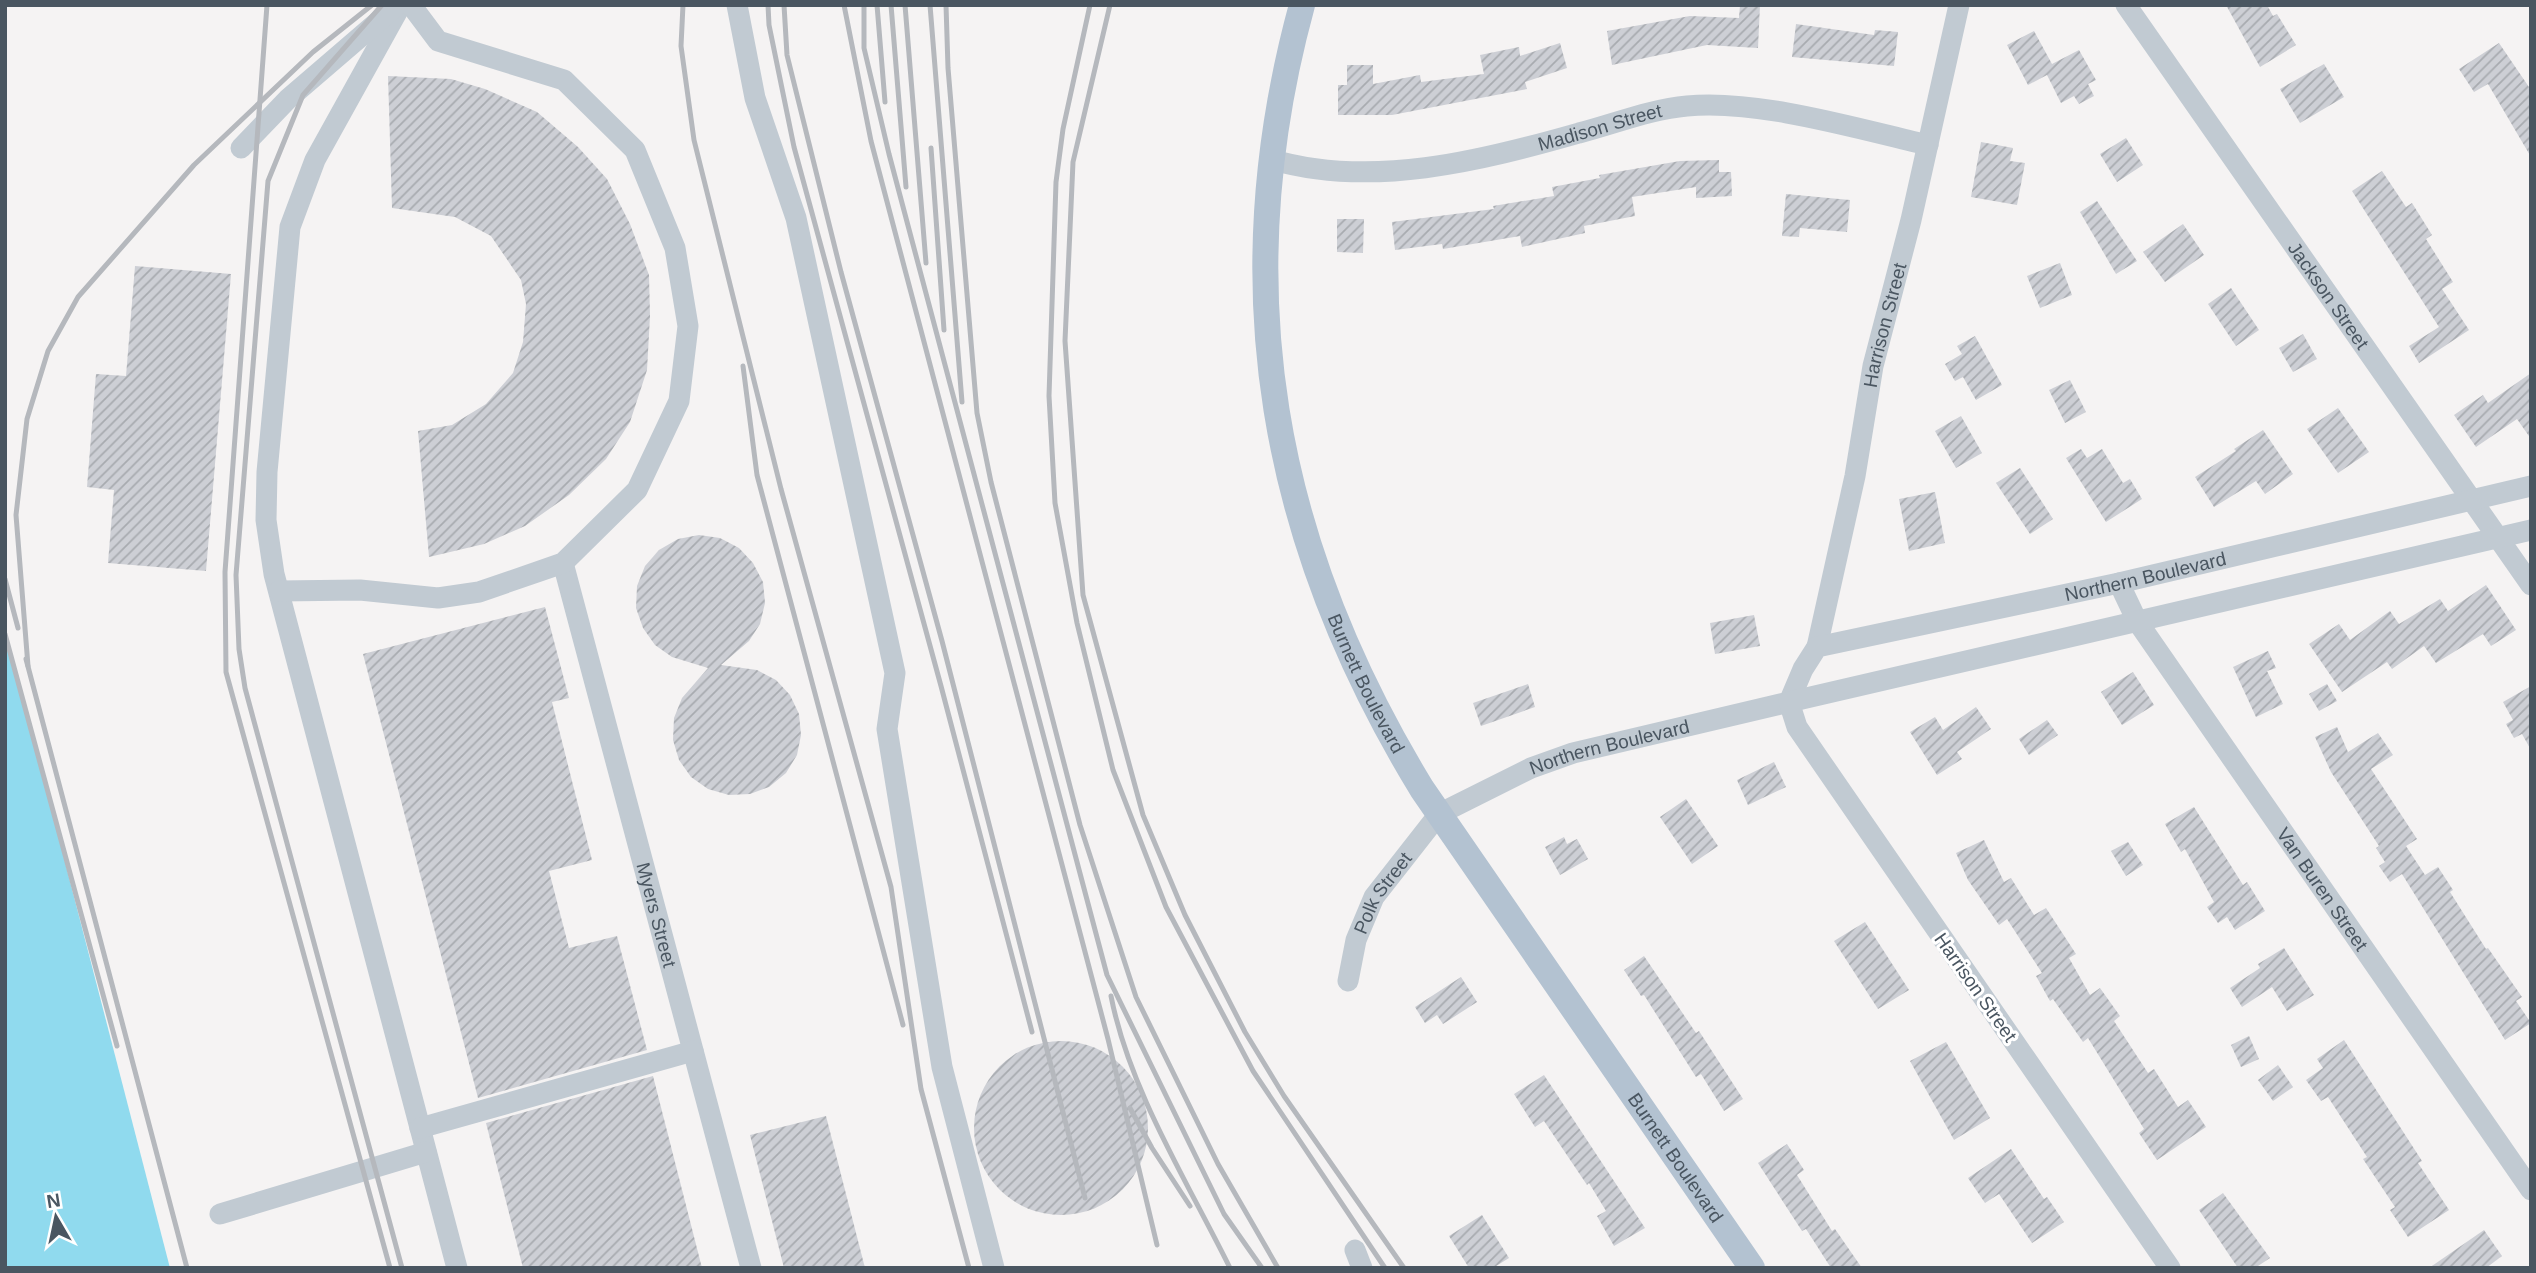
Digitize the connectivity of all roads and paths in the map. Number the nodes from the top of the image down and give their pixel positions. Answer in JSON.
{"nodes":[{"id":1,"x":399,"y":5,"type":"edge"},
{"id":2,"x":411,"y":5,"type":"edge"},
{"id":3,"x":737,"y":5,"type":"edge"},
{"id":4,"x":1303,"y":5,"type":"edge"},
{"id":5,"x":1959,"y":5,"type":"edge"},
{"id":6,"x":2126,"y":5,"type":"edge"},
{"id":7,"x":1928,"y":145,"type":"junction"},
{"id":8,"x":241,"y":148,"type":"dead end"},
{"id":9,"x":1270,"y":159,"type":"junction"},
{"id":10,"x":2531,"y":486,"type":"edge"},
{"id":11,"x":2472,"y":501,"type":"junction"},
{"id":12,"x":2531,"y":530,"type":"edge"},
{"id":13,"x":2498,"y":538,"type":"junction"},
{"id":14,"x":563,"y":563,"type":"junction"},
{"id":15,"x":2119,"y":583,"type":"junction"},
{"id":16,"x":2531,"y":585,"type":"edge"},
{"id":17,"x":279,"y":591,"type":"junction"},
{"id":18,"x":2137,"y":621,"type":"junction"},
{"id":19,"x":1817,"y":647,"type":"junction"},
{"id":20,"x":1789,"y":702,"type":"junction"},
{"id":21,"x":1439,"y":814,"type":"junction"},
{"id":22,"x":1348,"y":981,"type":"dead end"},
{"id":23,"x":693,"y":1051,"type":"junction"},
{"id":24,"x":420,"y":1128,"type":"junction"},
{"id":25,"x":426,"y":1152,"type":"junction"},
{"id":26,"x":2531,"y":1190,"type":"edge"},
{"id":27,"x":220,"y":1214,"type":"dead end"},
{"id":28,"x":457,"y":1268,"type":"edge"},
{"id":29,"x":751,"y":1268,"type":"edge"},
{"id":30,"x":994,"y":1268,"type":"edge"},
{"id":31,"x":1752,"y":1268,"type":"edge"},
{"id":32,"x":2170,"y":1268,"type":"edge"}],
"edges":[{"from":1,"to":8,"type":"street"},
{"from":1,"to":17,"type":"street"},
{"from":2,"to":14,"type":"street"},
{"from":3,"to":30,"type":"street"},
{"from":4,"to":9,"type":"main road","name":"Burnett Boulevard"},
{"from":5,"to":7,"type":"street","name":"Harrison Street"},
{"from":6,"to":11,"type":"street","name":"Jackson Street"},
{"from":7,"to":9,"type":"street","name":"Madison Street"},
{"from":7,"to":19,"type":"street","name":"Harrison Street"},
{"from":9,"to":21,"type":"main road","name":"Burnett Boulevard"},
{"from":10,"to":11,"type":"street","name":"Northern Boulevard"},
{"from":11,"to":13,"type":"street","name":"Jackson Street"},
{"from":11,"to":15,"type":"street","name":"Northern Boulevard"},
{"from":12,"to":13,"type":"street","name":"Northern Boulevard"},
{"from":13,"to":16,"type":"street","name":"Jackson Street"},
{"from":13,"to":18,"type":"street","name":"Northern Boulevard"},
{"from":14,"to":17,"type":"street"},
{"from":14,"to":23,"type":"street","name":"Myers Street"},
{"from":15,"to":18,"type":"street","name":"Van Buren Street"},
{"from":15,"to":19,"type":"street","name":"Northern Boulevard"},
{"from":17,"to":24,"type":"street"},
{"from":18,"to":20,"type":"street","name":"Northern Boulevard"},
{"from":18,"to":26,"type":"street","name":"Van Buren Street"},
{"from":19,"to":20,"type":"street"},
{"from":20,"to":21,"type":"street","name":"Northern Boulevard"},
{"from":20,"to":32,"type":"street","name":"Harrison Street"},
{"from":21,"to":22,"type":"street","name":"Polk Street"},
{"from":21,"to":31,"type":"main road","name":"Burnett Boulevard"},
{"from":23,"to":24,"type":"street"},
{"from":23,"to":29,"type":"street","name":"Myers Street"},
{"from":24,"to":25,"type":"street"},
{"from":25,"to":27,"type":"street"},
{"from":25,"to":28,"type":"street"}]}
